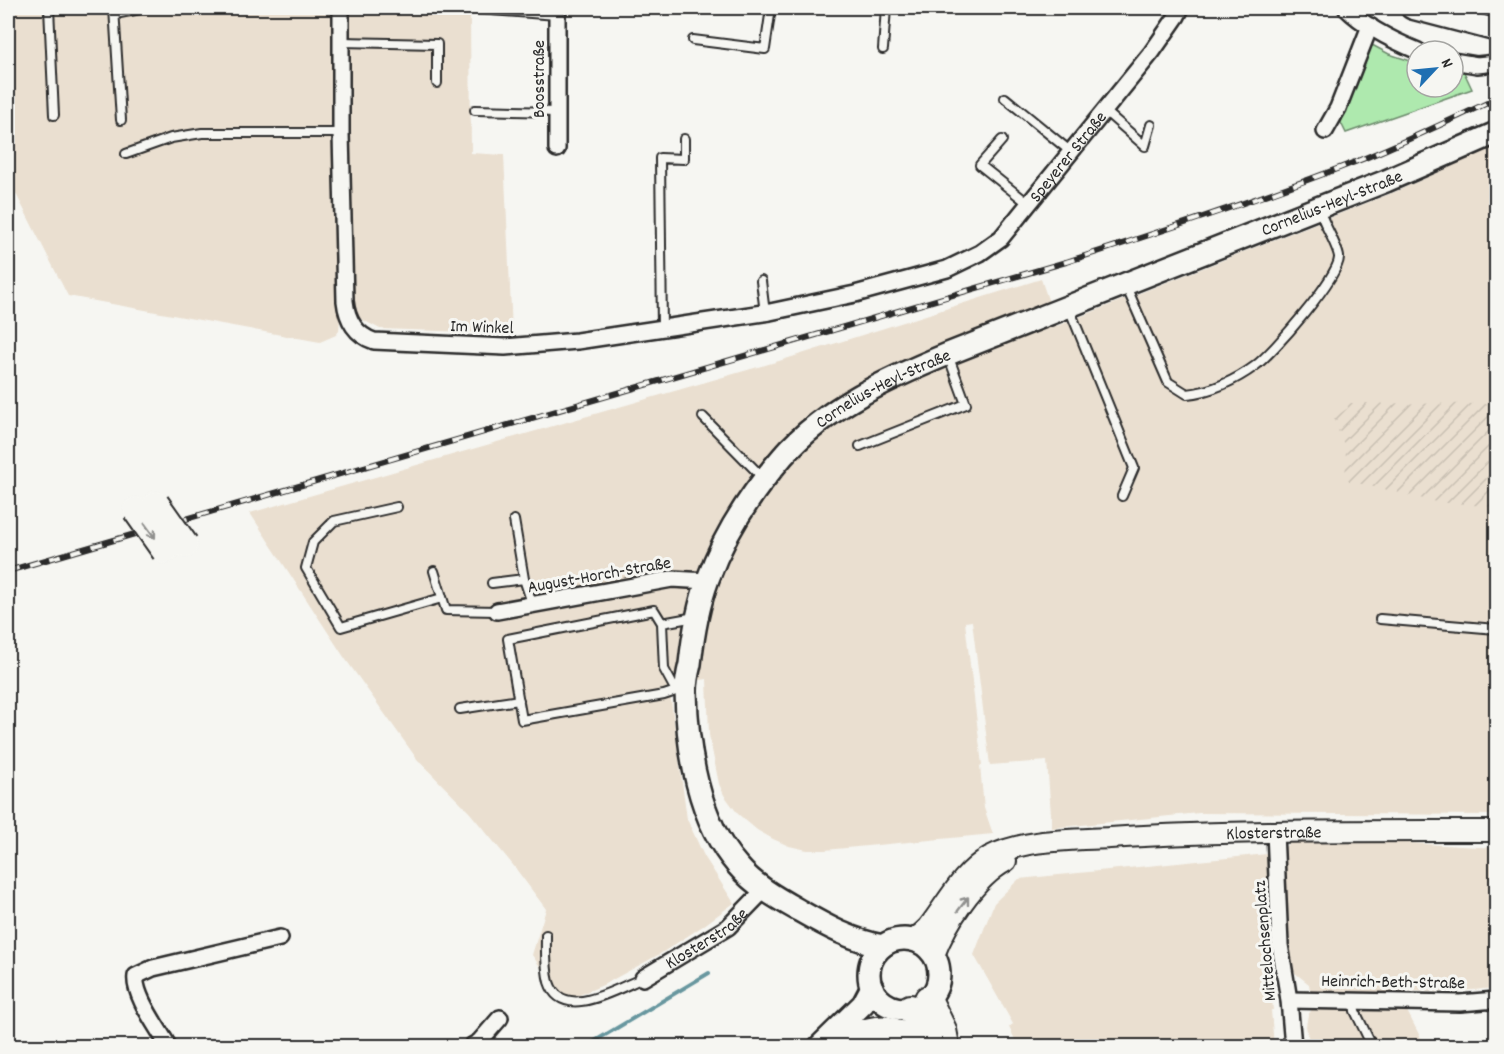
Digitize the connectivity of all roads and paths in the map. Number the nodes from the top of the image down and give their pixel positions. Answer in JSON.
{"nodes":[{"id":1,"x":49,"y":8,"type":"edge"},
{"id":2,"x":145,"y":8,"type":"edge"},
{"id":3,"x":341,"y":8,"type":"edge"},
{"id":4,"x":771,"y":8,"type":"edge"},
{"id":5,"x":886,"y":8,"type":"edge"},
{"id":6,"x":1181,"y":8,"type":"edge"},
{"id":7,"x":1346,"y":8,"type":"edge"},
{"id":8,"x":1412,"y":8,"type":"edge"},
{"id":9,"x":477,"y":9,"type":"dead end"},
{"id":10,"x":114,"y":11,"type":"edge"},
{"id":11,"x":557,"y":11,"type":"edge"},
{"id":12,"x":1370,"y":26,"type":"junction"},
{"id":13,"x":1497,"y":30,"type":"edge"},
{"id":14,"x":693,"y":40,"type":"dead end"},
{"id":15,"x":341,"y":42,"type":"junction"},
{"id":16,"x":1405,"y":46,"type":"edge"},
{"id":17,"x":883,"y":49,"type":"dead end"},
{"id":18,"x":1465,"y":62,"type":"edge"},
{"id":19,"x":1497,"y":63,"type":"edge"},
{"id":20,"x":437,"y":83,"type":"dead end"},
{"id":21,"x":1005,"y":98,"type":"dead end"},
{"id":22,"x":475,"y":110,"type":"dead end"},
{"id":23,"x":1105,"y":111,"type":"junction"},
{"id":24,"x":557,"y":112,"type":"junction"},
{"id":25,"x":54,"y":115,"type":"dead end"},
{"id":26,"x":121,"y":120,"type":"dead end"},
{"id":27,"x":1151,"y":125,"type":"dead end"},
{"id":28,"x":1325,"y":131,"type":"dead end"},
{"id":29,"x":341,"y":132,"type":"junction"},
{"id":30,"x":1497,"y":133,"type":"edge"},
{"id":31,"x":684,"y":139,"type":"dead end"},
{"id":32,"x":1002,"y":140,"type":"dead end"},
{"id":33,"x":557,"y":149,"type":"dead end"},
{"id":34,"x":1072,"y":153,"type":"junction"},
{"id":35,"x":126,"y":154,"type":"dead end"},
{"id":36,"x":1030,"y":205,"type":"junction"},
{"id":37,"x":1323,"y":219,"type":"dead end"},
{"id":38,"x":929,"y":275,"type":"joint"},
{"id":39,"x":761,"y":281,"type":"dead end"},
{"id":40,"x":1125,"y":285,"type":"junction"},
{"id":41,"x":1068,"y":307,"type":"junction"},
{"id":42,"x":765,"y":313,"type":"junction"},
{"id":43,"x":662,"y":329,"type":"junction"},
{"id":44,"x":948,"y":354,"type":"junction"},
{"id":45,"x":703,"y":417,"type":"dead end"},
{"id":46,"x":860,"y":446,"type":"dead end"},
{"id":47,"x":764,"y":479,"type":"junction"},
{"id":48,"x":1122,"y":495,"type":"dead end"},
{"id":49,"x":146,"y":507,"type":"dead end"},
{"id":50,"x":397,"y":507,"type":"dead end"},
{"id":51,"x":514,"y":520,"type":"dead end"},
{"id":52,"x":175,"y":548,"type":"dead end"},
{"id":53,"x":434,"y":571,"type":"dead end"},
{"id":54,"x":524,"y":579,"type":"junction"},
{"id":55,"x":707,"y":581,"type":"junction"},
{"id":56,"x":492,"y":583,"type":"dead end"},
{"id":57,"x":442,"y":598,"type":"junction"},
{"id":58,"x":533,"y":606,"type":"junction"},
{"id":59,"x":497,"y":611,"type":"joint"},
{"id":60,"x":698,"y":616,"type":"junction"},
{"id":61,"x":1380,"y":619,"type":"dead end"},
{"id":62,"x":662,"y":623,"type":"junction"},
{"id":63,"x":1497,"y":629,"type":"edge"},
{"id":64,"x":681,"y":690,"type":"junction"},
{"id":65,"x":519,"y":700,"type":"junction"},
{"id":66,"x":460,"y":710,"type":"dead end"},
{"id":67,"x":1497,"y":831,"type":"edge"},
{"id":68,"x":1275,"y":832,"type":"junction"},
{"id":69,"x":1042,"y":843,"type":"junction"},
{"id":70,"x":764,"y":890,"type":"junction"},
{"id":71,"x":819,"y":922,"type":"junction"},
{"id":72,"x":546,"y":935,"type":"dead end"},
{"id":73,"x":280,"y":938,"type":"dead end"},
{"id":74,"x":914,"y":940,"type":"junction"},
{"id":75,"x":883,"y":946,"type":"junction"},
{"id":76,"x":934,"y":955,"type":"junction"},
{"id":77,"x":871,"y":977,"type":"junction"},
{"id":78,"x":643,"y":978,"type":"joint"},
{"id":79,"x":1289,"y":1000,"type":"junction"},
{"id":80,"x":1497,"y":1000,"type":"edge"},
{"id":81,"x":1354,"y":1001,"type":"junction"},
{"id":82,"x":909,"y":1004,"type":"junction"},
{"id":83,"x":500,"y":1018,"type":"dead end"},
{"id":84,"x":832,"y":1045,"type":"edge"},
{"id":85,"x":168,"y":1047,"type":"edge"},
{"id":86,"x":472,"y":1047,"type":"edge"},
{"id":87,"x":910,"y":1047,"type":"edge"},
{"id":88,"x":929,"y":1047,"type":"edge"},
{"id":89,"x":946,"y":1047,"type":"edge"},
{"id":90,"x":1293,"y":1047,"type":"edge"},
{"id":91,"x":1372,"y":1047,"type":"edge"}],
"edges":[{"from":1,"to":25,"type":"lane"},
{"from":2,"to":10,"type":"lane"},
{"from":3,"to":15,"type":"street","name":"Im Winkel"},
{"from":4,"to":14,"type":"lane"},
{"from":5,"to":17,"type":"lane"},
{"from":6,"to":23,"type":"street","name":"Speyerer Straße"},
{"from":7,"to":12,"type":"street"},
{"from":8,"to":13,"type":"main road"},
{"from":9,"to":11,"type":"lane"},
{"from":10,"to":26,"type":"lane"},
{"from":11,"to":24,"type":"street","name":"Boosstraße"},
{"from":12,"to":16,"type":"street"},
{"from":12,"to":28,"type":"street"},
{"from":15,"to":20,"type":"lane"},
{"from":15,"to":29,"type":"street","name":"Im Winkel"},
{"from":18,"to":19,"type":"street"},
{"from":21,"to":34,"type":"lane"},
{"from":22,"to":24,"type":"lane"},
{"from":23,"to":27,"type":"lane"},
{"from":23,"to":34,"type":"street","name":"Speyerer Straße"},
{"from":24,"to":33,"type":"street","name":"Boosstraße"},
{"from":29,"to":35,"type":"lane"},
{"from":29,"to":43,"type":"street","name":"Im Winkel"},
{"from":30,"to":40,"type":"main road","name":"Cornelius-Heyl-Straße"},
{"from":31,"to":43,"type":"lane"},
{"from":32,"to":36,"type":"lane"},
{"from":34,"to":36,"type":"street","name":"Speyerer Straße"},
{"from":36,"to":38,"type":"street","name":"Speyerer Straße"},
{"from":37,"to":40,"type":"lane"},
{"from":38,"to":42,"type":"street","name":"Im Winkel"},
{"from":39,"to":42,"type":"lane"},
{"from":40,"to":41,"type":"main road","name":"Cornelius-Heyl-Straße"},
{"from":41,"to":44,"type":"main road","name":"Cornelius-Heyl-Straße"},
{"from":41,"to":48,"type":"lane"},
{"from":42,"to":43,"type":"street","name":"Im Winkel"},
{"from":44,"to":46,"type":"lane"},
{"from":44,"to":47,"type":"main road","name":"Cornelius-Heyl-Straße"},
{"from":45,"to":47,"type":"lane"},
{"from":47,"to":55,"type":"main road","name":"Cornelius-Heyl-Straße"},
{"from":49,"to":52,"type":"highway","bridge":true},
{"from":50,"to":57,"type":"lane"},
{"from":51,"to":54,"type":"lane"},
{"from":53,"to":57,"type":"lane"},
{"from":54,"to":56,"type":"lane"},
{"from":54,"to":58,"type":"lane"},
{"from":55,"to":58,"type":"street","name":"August-Horch-Straße"},
{"from":55,"to":60,"type":"main road","name":"Cornelius-Heyl-Straße"},
{"from":57,"to":59,"type":"lane"},
{"from":58,"to":59,"type":"street","name":"August-Horch-Straße"},
{"from":60,"to":62,"type":"lane"},
{"from":60,"to":64,"type":"main road","name":"Cornelius-Heyl-Straße"},
{"from":61,"to":63,"type":"lane"},
{"from":62,"to":64,"type":"lane"},
{"from":62,"to":65,"type":"lane"},
{"from":64,"to":65,"type":"lane"},
{"from":64,"to":70,"type":"main road","name":"Cornelius-Heyl-Straße"},
{"from":65,"to":66,"type":"lane"},
{"from":67,"to":68,"type":"street","name":"Klosterstraße"},
{"from":68,"to":69,"type":"street","name":"Klosterstraße"},
{"from":68,"to":79,"type":"street","name":"Mittelochsenplatz"},
{"from":69,"to":74,"type":"street","name":"Klosterstraße"},
{"from":76,"to":69,"type":"street","name":"Klosterstraße","one_way":true},
{"from":70,"to":71,"type":"main road","name":"Cornelius-Heyl-Straße"},
{"from":70,"to":78,"type":"street","name":"Klosterstraße"},
{"from":71,"to":75,"type":"main road","name":"Cornelius-Heyl-Straße"},
{"from":71,"to":77,"type":"main road","name":"Cornelius-Heyl-Straße"},
{"from":72,"to":78,"type":"lane"},
{"from":73,"to":85,"type":"street"},
{"from":74,"to":75,"type":"main road"},
{"from":74,"to":76,"type":"main road"},
{"from":75,"to":77,"type":"main road"},
{"from":76,"to":82,"type":"main road","name":"Klosterstraße"},
{"from":77,"to":82,"type":"main road"},
{"from":77,"to":84,"type":"main road"},
{"from":79,"to":81,"type":"street","name":"Heinrich-Beth-Straße"},
{"from":79,"to":90,"type":"street","name":"Mittelochsenplatz"},
{"from":80,"to":81,"type":"street","name":"Heinrich-Beth-Straße"},
{"from":81,"to":91,"type":"lane"},
{"from":82,"to":84,"type":"main road"},
{"from":82,"to":88,"type":"highway"},
{"from":82,"to":89,"type":"highway"},
{"from":83,"to":86,"type":"street"},
{"from":84,"to":87,"type":"highway"}]}
